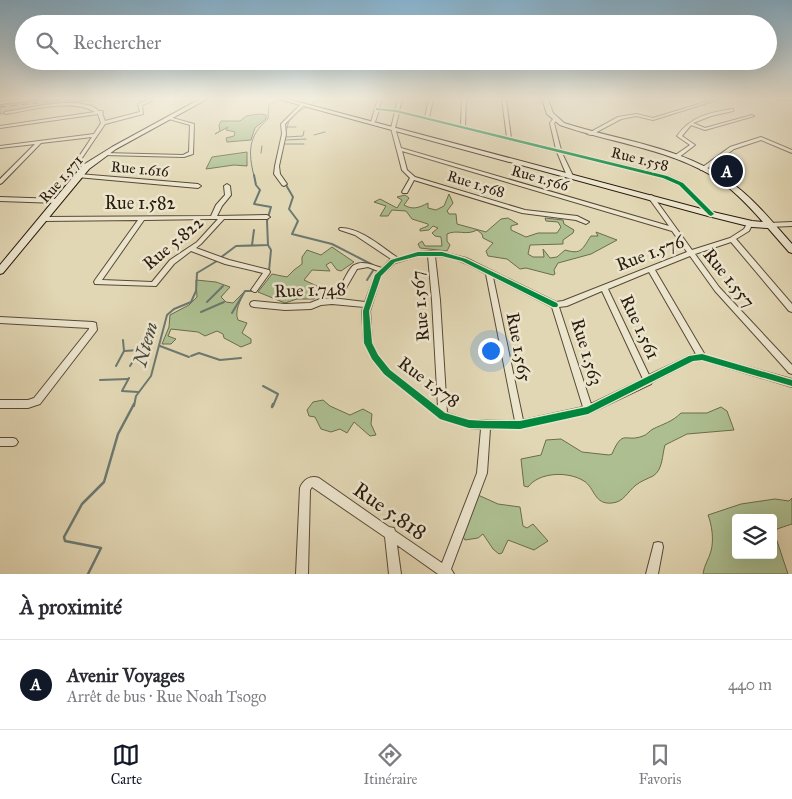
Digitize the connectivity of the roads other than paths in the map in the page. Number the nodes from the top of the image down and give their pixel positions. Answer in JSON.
{"nodes":[{"id":1,"x":7,"y":126,"type":"joint"},
{"id":2,"x":101,"y":126,"type":"edge"},
{"id":3,"x":156,"y":126,"type":"edge"},
{"id":4,"x":192,"y":126,"type":"edge"},
{"id":5,"x":283,"y":126,"type":"edge"},
{"id":6,"x":386,"y":126,"type":"edge"},
{"id":7,"x":458,"y":126,"type":"edge"},
{"id":8,"x":507,"y":126,"type":"edge"},
{"id":9,"x":553,"y":126,"type":"edge"},
{"id":10,"x":569,"y":126,"type":"edge"},
{"id":11,"x":605,"y":126,"type":"edge"},
{"id":12,"x":689,"y":126,"type":"edge"},
{"id":13,"x":697,"y":126,"type":"edge"},
{"id":14,"x":714,"y":126,"type":"edge"},
{"id":15,"x":0,"y":127,"type":"edge"},
{"id":16,"x":463,"y":127,"type":"joint"},
{"id":17,"x":393,"y":128,"type":"junction"},
{"id":18,"x":589,"y":134,"type":"junction"},
{"id":19,"x":0,"y":135,"type":"edge"},
{"id":20,"x":96,"y":135,"type":"junction"},
{"id":21,"x":508,"y":138,"type":"junction"},
{"id":22,"x":40,"y":142,"type":"junction"},
{"id":23,"x":0,"y":147,"type":"edge"},
{"id":24,"x":399,"y":149,"type":"junction"},
{"id":25,"x":559,"y":151,"type":"junction"},
{"id":26,"x":792,"y":152,"type":"edge"},
{"id":27,"x":104,"y":154,"type":"junction"},
{"id":28,"x":676,"y":158,"type":"junction"},
{"id":29,"x":86,"y":167,"type":"junction"},
{"id":30,"x":703,"y":169,"type":"junction"},
{"id":31,"x":0,"y":175,"type":"edge"},
{"id":32,"x":7,"y":175,"type":"junction"},
{"id":33,"x":79,"y":176,"type":"junction"},
{"id":34,"x":570,"y":176,"type":"junction"},
{"id":35,"x":413,"y":178,"type":"junction"},
{"id":36,"x":0,"y":182,"type":"edge"},
{"id":37,"x":284,"y":184,"type":"dead end"},
{"id":38,"x":198,"y":186,"type":"dead end"},
{"id":39,"x":227,"y":186,"type":"dead end"},
{"id":40,"x":405,"y":192,"type":"dead end"},
{"id":41,"x":651,"y":198,"type":"junction"},
{"id":42,"x":0,"y":199,"type":"edge"},
{"id":43,"x":58,"y":201,"type":"junction"},
{"id":44,"x":710,"y":214,"type":"junction"},
{"id":45,"x":267,"y":217,"type":"dead end"},
{"id":46,"x":142,"y":218,"type":"junction"},
{"id":47,"x":213,"y":218,"type":"junction"},
{"id":48,"x":222,"y":218,"type":"junction"},
{"id":49,"x":44,"y":219,"type":"junction"},
{"id":50,"x":586,"y":222,"type":"dead end"},
{"id":51,"x":750,"y":223,"type":"junction"},
{"id":52,"x":792,"y":224,"type":"edge"},
{"id":53,"x":769,"y":225,"type":"junction"},
{"id":54,"x":342,"y":229,"type":"dead end"},
{"id":55,"x":674,"y":230,"type":"junction"},
{"id":56,"x":732,"y":239,"type":"junction"},
{"id":57,"x":191,"y":249,"type":"junction"},
{"id":58,"x":792,"y":250,"type":"edge"},
{"id":59,"x":430,"y":253,"type":"junction"},
{"id":60,"x":690,"y":253,"type":"junction"},
{"id":61,"x":398,"y":260,"type":"junction"},
{"id":62,"x":382,"y":270,"type":"junction"},
{"id":63,"x":651,"y":270,"type":"junction"},
{"id":64,"x":0,"y":272,"type":"edge"},
{"id":65,"x":489,"y":274,"type":"junction"},
{"id":66,"x":344,"y":286,"type":"dead end"},
{"id":67,"x":604,"y":286,"type":"junction"},
{"id":68,"x":254,"y":290,"type":"dead end"},
{"id":69,"x":254,"y":304,"type":"dead end"},
{"id":70,"x":368,"y":305,"type":"junction"},
{"id":71,"x":555,"y":305,"type":"junction"},
{"id":72,"x":792,"y":309,"type":"edge"},
{"id":73,"x":0,"y":320,"type":"edge"},
{"id":74,"x":702,"y":357,"type":"junction"},
{"id":75,"x":792,"y":371,"type":"edge"},
{"id":76,"x":648,"y":381,"type":"junction"},
{"id":77,"x":792,"y":383,"type":"edge"},
{"id":78,"x":0,"y":404,"type":"edge"},
{"id":79,"x":588,"y":410,"type":"junction"},
{"id":80,"x":442,"y":416,"type":"junction"},
{"id":81,"x":520,"y":425,"type":"junction"},
{"id":82,"x":486,"y":426,"type":"junction"},
{"id":83,"x":0,"y":442,"type":"edge"},
{"id":84,"x":13,"y":442,"type":"dead end"},
{"id":85,"x":390,"y":532,"type":"junction"},
{"id":86,"x":658,"y":547,"type":"dead end"},
{"id":87,"x":446,"y":573,"type":"edge"},
{"id":88,"x":302,"y":574,"type":"edge"},
{"id":89,"x":395,"y":574,"type":"edge"},
{"id":90,"x":652,"y":574,"type":"edge"}],
"edges":[{"from":1,"to":15,"type":"street"},
{"from":1,"to":19,"type":"street"},
{"from":2,"to":20,"type":"street"},
{"from":3,"to":27,"type":"main road","name":"Rue 1.571"},
{"from":4,"to":27,"type":"street"},
{"from":5,"to":37,"type":"street"},
{"from":6,"to":17,"type":"main road"},
{"from":7,"to":16,"type":"street","name":"Rue 1.558"},
{"from":8,"to":21,"type":"street"},
{"from":9,"to":25,"type":"street"},
{"from":10,"to":18,"type":"main road"},
{"from":11,"to":18,"type":"street"},
{"from":12,"to":28,"type":"street"},
{"from":13,"to":14,"type":"street"},
{"from":16,"to":21,"type":"street","name":"Rue 1.558"},
{"from":17,"to":24,"type":"street"},
{"from":17,"to":34,"type":"main road"},
{"from":18,"to":28,"type":"main road"},
{"from":20,"to":22,"type":"street"},
{"from":20,"to":29,"type":"street"},
{"from":21,"to":25,"type":"street","name":"Rue 1.558"},
{"from":22,"to":23,"type":"street"},
{"from":22,"to":32,"type":"street"},
{"from":24,"to":35,"type":"street"},
{"from":24,"to":55,"type":"street","name":"Rue 1.566"},
{"from":25,"to":34,"type":"street"},
{"from":25,"to":44,"type":"street","name":"Rue 1.558"},
{"from":26,"to":30,"type":"street"},
{"from":27,"to":29,"type":"main road","name":"Rue 1.571"},
{"from":28,"to":30,"type":"main road"},
{"from":29,"to":33,"type":"main road","name":"Rue 1.571"},
{"from":30,"to":53,"type":"main road"},
{"from":31,"to":32,"type":"street"},
{"from":32,"to":36,"type":"street"},
{"from":33,"to":38,"type":"street","name":"Rue 1.616"},
{"from":33,"to":43,"type":"main road","name":"Rue 1.571"},
{"from":34,"to":41,"type":"main road"},
{"from":35,"to":40,"type":"street"},
{"from":35,"to":50,"type":"street","name":"Rue 1.568"},
{"from":39,"to":47,"type":"street"},
{"from":41,"to":44,"type":"main road"},
{"from":41,"to":55,"type":"street","name":"Rue 1.557"},
{"from":42,"to":43,"type":"street"},
{"from":43,"to":49,"type":"main road","name":"Rue 1.571"},
{"from":44,"to":51,"type":"main road"},
{"from":45,"to":48,"type":"street","name":"Rue 1.582"},
{"from":46,"to":47,"type":"street","name":"Rue 1.582"},
{"from":46,"to":49,"type":"street","name":"Rue 1.582"},
{"from":46,"to":57,"type":"street","name":"Rue 5.822"},
{"from":47,"to":48,"type":"street","name":"Rue 1.582"},
{"from":48,"to":57,"type":"street","name":"Rue 5.822"},
{"from":49,"to":64,"type":"main road","name":"Rue 1.571"},
{"from":51,"to":53,"type":"main road"},
{"from":51,"to":56,"type":"street","name":"Rue 1.576"},
{"from":52,"to":53,"type":"street"},
{"from":53,"to":58,"type":"main road"},
{"from":54,"to":61,"type":"street"},
{"from":55,"to":60,"type":"street","name":"Rue 1.557"},
{"from":56,"to":60,"type":"street","name":"Rue 1.576"},
{"from":56,"to":72,"type":"street"},
{"from":57,"to":68,"type":"street"},
{"from":59,"to":61,"type":"street"},
{"from":59,"to":65,"type":"street"},
{"from":59,"to":80,"type":"street","name":"Rue 1.567"},
{"from":60,"to":63,"type":"street","name":"Rue 1.576"},
{"from":60,"to":75,"type":"street","name":"Rue 1.557"},
{"from":61,"to":62,"type":"street"},
{"from":62,"to":66,"type":"street"},
{"from":62,"to":70,"type":"street","name":"Rue 1.578"},
{"from":63,"to":67,"type":"street","name":"Rue 1.576"},
{"from":63,"to":74,"type":"street"},
{"from":65,"to":71,"type":"street"},
{"from":65,"to":81,"type":"street","name":"Rue 1.565"},
{"from":67,"to":71,"type":"street","name":"Rue 1.576"},
{"from":67,"to":76,"type":"street","name":"Rue 1.561"},
{"from":69,"to":70,"type":"street","name":"Rue 1.748"},
{"from":70,"to":80,"type":"street","name":"Rue 1.578"},
{"from":71,"to":79,"type":"street","name":"Rue 1.563"},
{"from":73,"to":78,"type":"street"},
{"from":74,"to":76,"type":"street","name":"Rue 1.578"},
{"from":74,"to":77,"type":"street"},
{"from":76,"to":79,"type":"street","name":"Rue 1.578"},
{"from":79,"to":81,"type":"street","name":"Rue 1.578"},
{"from":80,"to":82,"type":"street","name":"Rue 1.578"},
{"from":81,"to":82,"type":"street","name":"Rue 1.578"},
{"from":82,"to":87,"type":"street"},
{"from":83,"to":84,"type":"street"},
{"from":85,"to":87,"type":"street","name":"Rue 5.818"},
{"from":85,"to":88,"type":"street","name":"Rue 5.818"},
{"from":85,"to":89,"type":"street"},
{"from":86,"to":90,"type":"street"}]}
